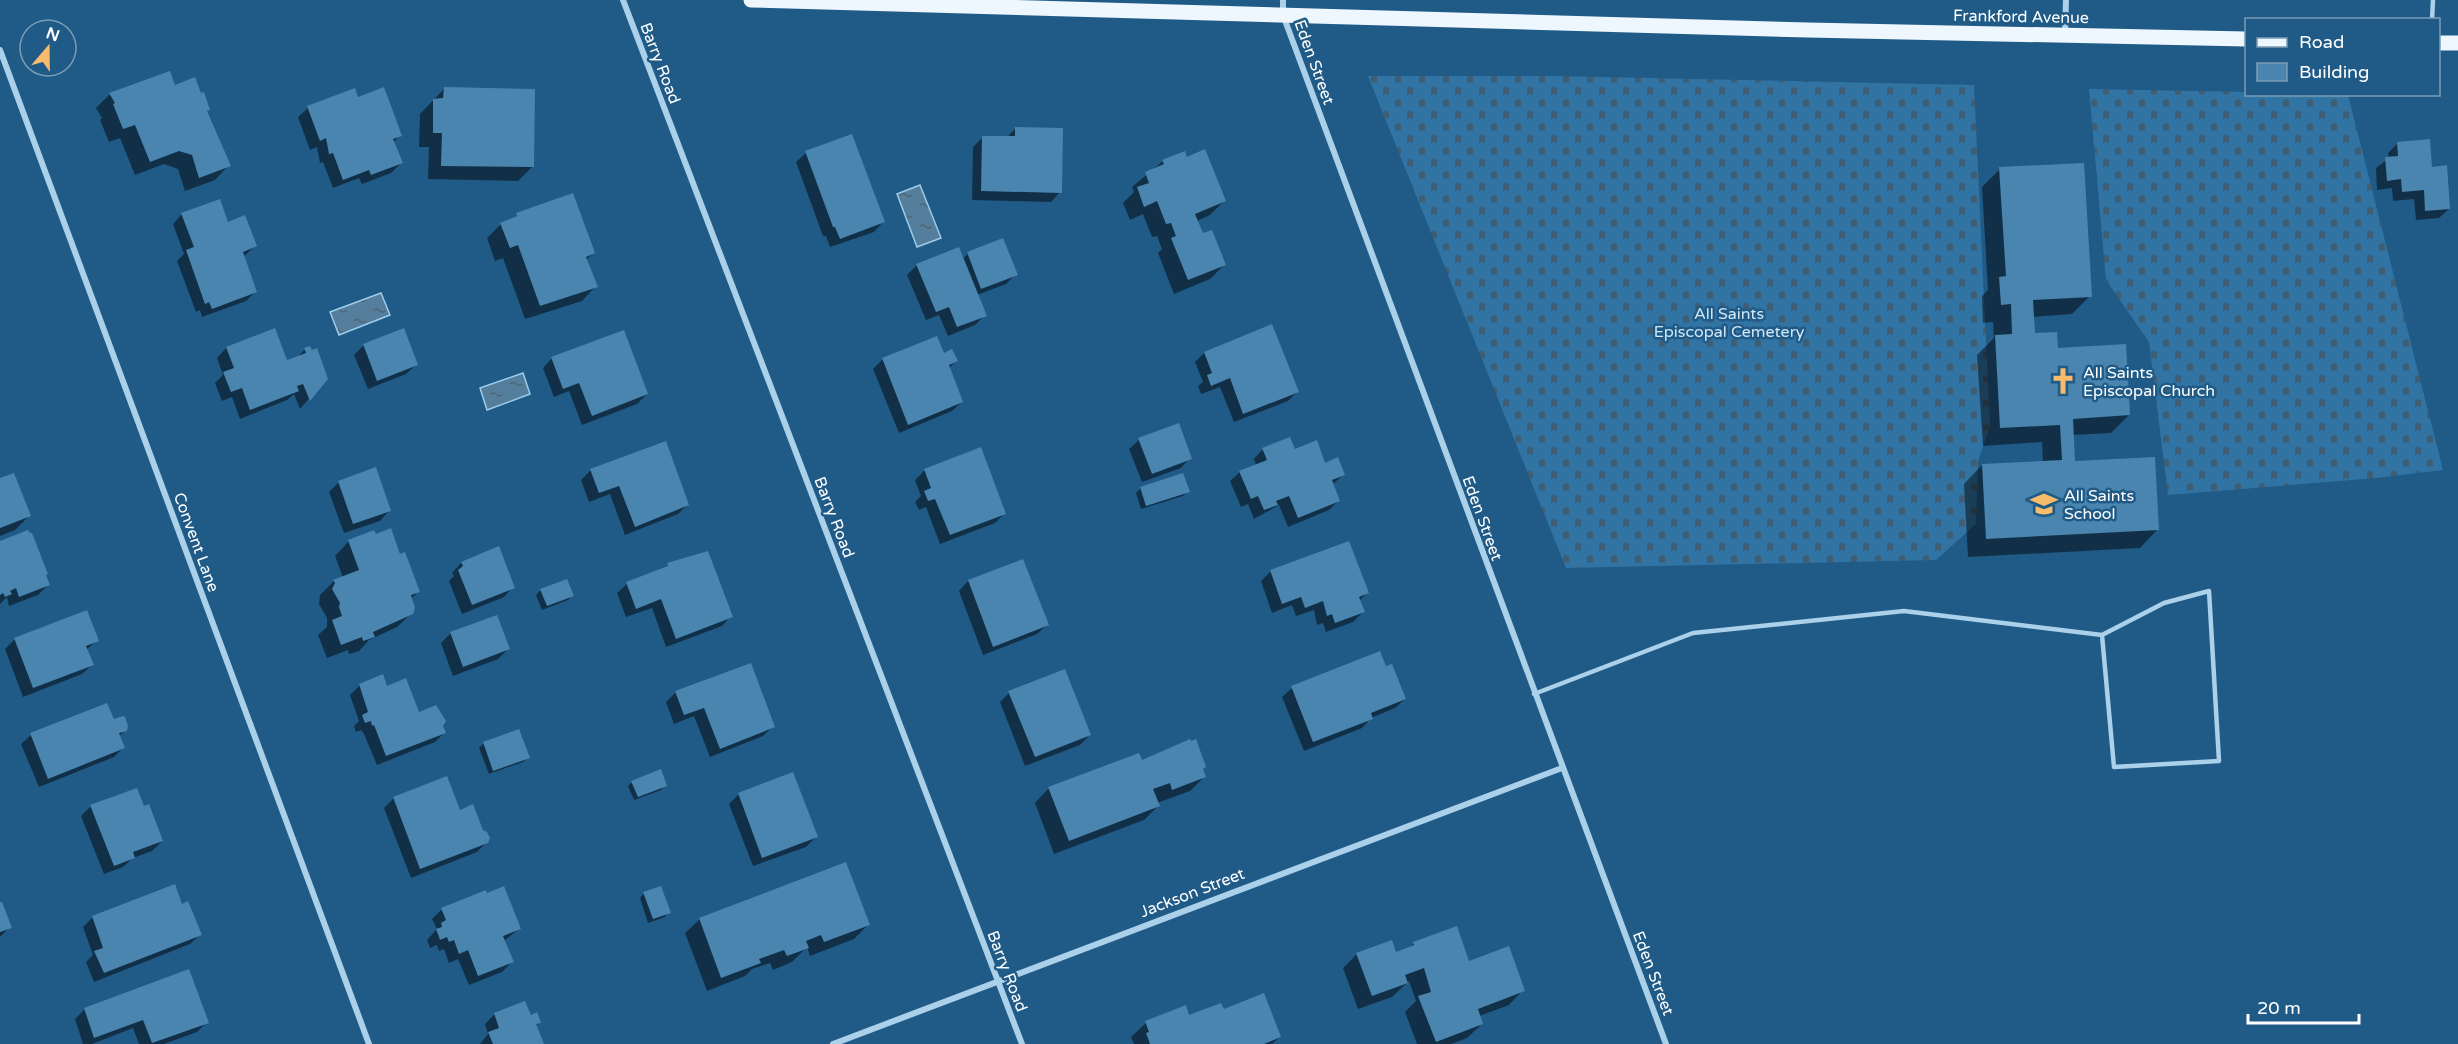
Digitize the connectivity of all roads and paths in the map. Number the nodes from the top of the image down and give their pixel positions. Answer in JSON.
{"nodes":[{"id":1,"x":623,"y":0,"type":"edge"},
{"id":2,"x":751,"y":0,"type":"edge"},
{"id":3,"x":2066,"y":0,"type":"edge"},
{"id":4,"x":2433,"y":0,"type":"edge"},
{"id":5,"x":1283,"y":8,"type":"edge"},
{"id":6,"x":2432,"y":18,"type":"edge"},
{"id":7,"x":2065,"y":35,"type":"junction"},
{"id":8,"x":2245,"y":39,"type":"edge"},
{"id":9,"x":2440,"y":43,"type":"edge"},
{"id":10,"x":2458,"y":43,"type":"edge"},
{"id":11,"x":0,"y":50,"type":"edge"},
{"id":12,"x":2102,"y":635,"type":"junction"},
{"id":13,"x":1534,"y":694,"type":"junction"},
{"id":14,"x":1562,"y":768,"type":"junction"},
{"id":15,"x":998,"y":980,"type":"junction"},
{"id":16,"x":369,"y":1044,"type":"edge"},
{"id":17,"x":833,"y":1044,"type":"edge"},
{"id":18,"x":1022,"y":1044,"type":"edge"},
{"id":19,"x":1666,"y":1044,"type":"edge"}],
"edges":[{"from":1,"to":15,"type":"street","name":"Barry Road"},
{"from":2,"to":5,"type":"main road","name":"Frankford Avenue"},
{"from":3,"to":7,"type":"street"},
{"from":4,"to":6,"type":"lane"},
{"from":5,"to":7,"type":"main road","name":"Frankford Avenue"},
{"from":5,"to":13,"type":"street","name":"Eden Street"},
{"from":7,"to":8,"type":"main road","name":"Frankford Avenue"},
{"from":9,"to":10,"type":"main road"},
{"from":11,"to":16,"type":"street","name":"Convent Lane"},
{"from":12,"to":12,"type":"lane"},
{"from":12,"to":13,"type":"lane"},
{"from":13,"to":14,"type":"street","name":"Eden Street"},
{"from":14,"to":15,"type":"street","name":"Jackson Street"},
{"from":14,"to":19,"type":"street","name":"Eden Street"},
{"from":15,"to":17,"type":"street","name":"Jackson Street"},
{"from":15,"to":18,"type":"street","name":"Barry Road"}]}
